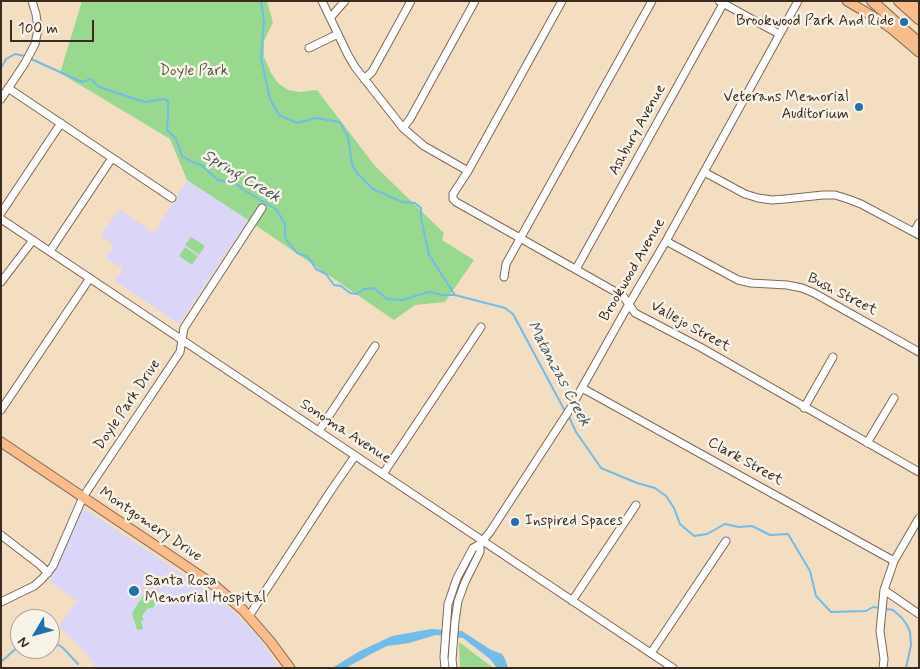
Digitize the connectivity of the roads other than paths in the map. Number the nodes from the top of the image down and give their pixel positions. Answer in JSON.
{"nodes":[{"id":1,"x":32,"y":1,"type":"edge"},
{"id":2,"x":322,"y":1,"type":"edge"},
{"id":3,"x":345,"y":1,"type":"edge"},
{"id":4,"x":411,"y":1,"type":"edge"},
{"id":5,"x":475,"y":1,"type":"edge"},
{"id":6,"x":562,"y":1,"type":"edge"},
{"id":7,"x":652,"y":1,"type":"edge"},
{"id":8,"x":798,"y":1,"type":"edge"},
{"id":9,"x":847,"y":1,"type":"edge"},
{"id":10,"x":872,"y":1,"type":"edge"},
{"id":11,"x":899,"y":1,"type":"edge"},
{"id":12,"x":721,"y":2,"type":"edge"},
{"id":13,"x":330,"y":18,"type":"junction"},
{"id":14,"x":919,"y":19,"type":"edge"},
{"id":15,"x":338,"y":34,"type":"junction"},
{"id":16,"x":779,"y":34,"type":"junction"},
{"id":17,"x":919,"y":43,"type":"edge"},
{"id":18,"x":309,"y":48,"type":"dead end"},
{"id":19,"x":919,"y":52,"type":"edge"},
{"id":20,"x":364,"y":80,"type":"junction"},
{"id":21,"x":8,"y":88,"type":"junction"},
{"id":22,"x":1,"y":98,"type":"edge"},
{"id":23,"x":61,"y":123,"type":"junction"},
{"id":24,"x":403,"y":128,"type":"junction"},
{"id":25,"x":112,"y":158,"type":"junction"},
{"id":26,"x":468,"y":171,"type":"junction"},
{"id":27,"x":704,"y":172,"type":"junction"},
{"id":28,"x":172,"y":198,"type":"dead end"},
{"id":29,"x":262,"y":208,"type":"dead end"},
{"id":30,"x":1,"y":213,"type":"edge"},
{"id":31,"x":1,"y":219,"type":"edge"},
{"id":32,"x":919,"y":223,"type":"edge"},
{"id":33,"x":916,"y":234,"type":"edge"},
{"id":34,"x":520,"y":238,"type":"junction"},
{"id":35,"x":32,"y":240,"type":"junction"},
{"id":36,"x":666,"y":241,"type":"junction"},
{"id":37,"x":50,"y":251,"type":"junction"},
{"id":38,"x":576,"y":269,"type":"junction"},
{"id":39,"x":504,"y":277,"type":"dead end"},
{"id":40,"x":90,"y":278,"type":"junction"},
{"id":41,"x":1,"y":282,"type":"edge"},
{"id":42,"x":629,"y":304,"type":"junction"},
{"id":43,"x":481,"y":327,"type":"dead end"},
{"id":44,"x":182,"y":341,"type":"junction"},
{"id":45,"x":375,"y":346,"type":"dead end"},
{"id":46,"x":919,"y":352,"type":"edge"},
{"id":47,"x":833,"y":357,"type":"dead end"},
{"id":48,"x":582,"y":388,"type":"junction"},
{"id":49,"x":894,"y":398,"type":"dead end"},
{"id":50,"x":804,"y":408,"type":"junction"},
{"id":51,"x":1,"y":410,"type":"edge"},
{"id":52,"x":319,"y":431,"type":"junction"},
{"id":53,"x":1,"y":442,"type":"edge"},
{"id":54,"x":867,"y":443,"type":"junction"},
{"id":55,"x":355,"y":456,"type":"junction"},
{"id":56,"x":919,"y":472,"type":"edge"},
{"id":57,"x":383,"y":474,"type":"junction"},
{"id":58,"x":83,"y":497,"type":"junction"},
{"id":59,"x":636,"y":506,"type":"dead end"},
{"id":60,"x":919,"y":518,"type":"edge"},
{"id":61,"x":1,"y":535,"type":"edge"},
{"id":62,"x":726,"y":541,"type":"dead end"},
{"id":63,"x":482,"y":542,"type":"junction"},
{"id":64,"x":894,"y":561,"type":"junction"},
{"id":65,"x":48,"y":573,"type":"junction"},
{"id":66,"x":884,"y":590,"type":"junction"},
{"id":67,"x":572,"y":601,"type":"junction"},
{"id":68,"x":1,"y":602,"type":"edge"},
{"id":69,"x":919,"y":614,"type":"edge"},
{"id":70,"x":248,"y":616,"type":"junction"},
{"id":71,"x":651,"y":653,"type":"junction"},
{"id":72,"x":453,"y":664,"type":"edge"},
{"id":73,"x":290,"y":668,"type":"edge"},
{"id":74,"x":445,"y":668,"type":"edge"},
{"id":75,"x":673,"y":668,"type":"edge"},
{"id":76,"x":883,"y":668,"type":"edge"}],
"edges":[{"from":1,"to":21,"type":"street"},
{"from":2,"to":13,"type":"street"},
{"from":3,"to":13,"type":"street"},
{"from":4,"to":20,"type":"street"},
{"from":5,"to":24,"type":"street"},
{"from":6,"to":26,"type":"street"},
{"from":7,"to":34,"type":"street"},
{"from":8,"to":16,"type":"street","name":"Brookwood Avenue"},
{"from":9,"to":19,"type":"main road"},
{"from":10,"to":17,"type":"highway"},
{"from":11,"to":14,"type":"highway"},
{"from":12,"to":16,"type":"street"},
{"from":12,"to":38,"type":"street","name":"Ashbury Avenue"},
{"from":13,"to":15,"type":"street"},
{"from":15,"to":18,"type":"street"},
{"from":15,"to":20,"type":"street"},
{"from":16,"to":27,"type":"street","name":"Brookwood Avenue"},
{"from":20,"to":24,"type":"street"},
{"from":21,"to":22,"type":"street"},
{"from":21,"to":23,"type":"street"},
{"from":23,"to":25,"type":"street"},
{"from":23,"to":30,"type":"street"},
{"from":24,"to":26,"type":"street"},
{"from":25,"to":28,"type":"street"},
{"from":25,"to":37,"type":"street"},
{"from":26,"to":34,"type":"street","name":"Vallejo Street"},
{"from":27,"to":33,"type":"street"},
{"from":27,"to":36,"type":"street","name":"Brookwood Avenue"},
{"from":29,"to":44,"type":"street","name":"Doyle Park Drive"},
{"from":31,"to":35,"type":"street","name":"Sonoma Avenue"},
{"from":32,"to":33,"type":"street"},
{"from":34,"to":38,"type":"street","name":"Vallejo Street"},
{"from":34,"to":39,"type":"street"},
{"from":35,"to":37,"type":"street","name":"Sonoma Avenue"},
{"from":35,"to":41,"type":"street"},
{"from":36,"to":42,"type":"street","name":"Brookwood Avenue"},
{"from":36,"to":46,"type":"street","name":"Bush Street"},
{"from":37,"to":40,"type":"street","name":"Sonoma Avenue"},
{"from":38,"to":42,"type":"street","name":"Vallejo Street"},
{"from":40,"to":44,"type":"street","name":"Sonoma Avenue"},
{"from":40,"to":51,"type":"street"},
{"from":42,"to":48,"type":"street","name":"Brookwood Avenue"},
{"from":42,"to":50,"type":"street","name":"Vallejo Street"},
{"from":43,"to":57,"type":"street"},
{"from":44,"to":52,"type":"street","name":"Sonoma Avenue"},
{"from":44,"to":58,"type":"street","name":"Doyle Park Drive"},
{"from":45,"to":52,"type":"street"},
{"from":47,"to":50,"type":"street"},
{"from":48,"to":63,"type":"street","name":"Brookwood Avenue"},
{"from":48,"to":64,"type":"street","name":"Clark Street"},
{"from":49,"to":54,"type":"street"},
{"from":50,"to":54,"type":"street","name":"Vallejo Street"},
{"from":52,"to":55,"type":"street","name":"Sonoma Avenue"},
{"from":53,"to":58,"type":"main road","name":"Montgomery Drive"},
{"from":54,"to":56,"type":"street","name":"Vallejo Street"},
{"from":55,"to":57,"type":"street","name":"Sonoma Avenue"},
{"from":55,"to":70,"type":"street"},
{"from":57,"to":63,"type":"street","name":"Sonoma Avenue"},
{"from":58,"to":65,"type":"street","name":"Doyle Park Drive"},
{"from":58,"to":70,"type":"main road","name":"Montgomery Drive"},
{"from":59,"to":67,"type":"street"},
{"from":60,"to":64,"type":"street"},
{"from":61,"to":65,"type":"street"},
{"from":62,"to":71,"type":"street"},
{"from":63,"to":67,"type":"street","name":"Sonoma Avenue"},
{"from":63,"to":72,"type":"street","name":"Brookwood Avenue"},
{"from":63,"to":74,"type":"street","name":"Brookwood Avenue"},
{"from":64,"to":66,"type":"street"},
{"from":65,"to":68,"type":"street","name":"Doyle Park Drive"},
{"from":66,"to":69,"type":"street"},
{"from":66,"to":76,"type":"street"},
{"from":67,"to":71,"type":"street","name":"Sonoma Avenue"},
{"from":70,"to":73,"type":"main road","name":"Montgomery Drive"},
{"from":71,"to":75,"type":"street","name":"Sonoma Avenue"}]}
